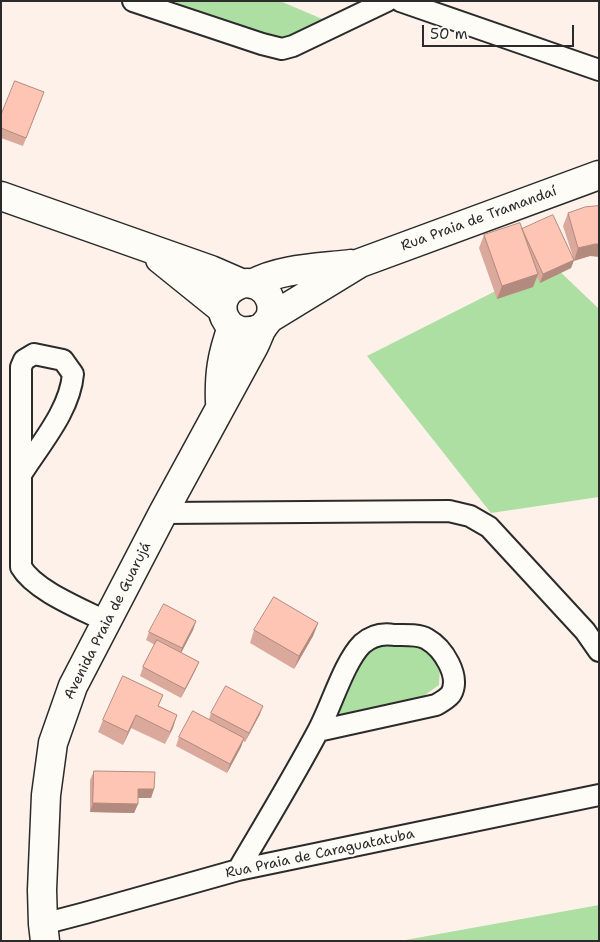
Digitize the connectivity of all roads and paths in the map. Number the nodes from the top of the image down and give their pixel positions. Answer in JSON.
{"nodes":[{"id":1,"x":133,"y":1,"type":"edge"},
{"id":2,"x":387,"y":1,"type":"edge"},
{"id":3,"x":400,"y":1,"type":"edge"},
{"id":4,"x":599,"y":70,"type":"edge"},
{"id":5,"x":599,"y":175,"type":"edge"},
{"id":6,"x":1,"y":196,"type":"edge"},
{"id":7,"x":145,"y":248,"type":"junction"},
{"id":8,"x":360,"y":263,"type":"junction"},
{"id":9,"x":247,"y":284,"type":"junction"},
{"id":10,"x":227,"y":318,"type":"junction"},
{"id":11,"x":266,"y":323,"type":"junction"},
{"id":12,"x":220,"y":406,"type":"junction"},
{"id":13,"x":22,"y":472,"type":"junction"},
{"id":14,"x":163,"y":513,"type":"junction"},
{"id":15,"x":106,"y":622,"type":"junction"},
{"id":16,"x":599,"y":651,"type":"edge"},
{"id":17,"x":318,"y":731,"type":"junction"},
{"id":18,"x":599,"y":795,"type":"edge"},
{"id":19,"x":238,"y":870,"type":"junction"},
{"id":20,"x":44,"y":932,"type":"edge"}],
"edges":[{"from":1,"to":2,"type":"street"},
{"from":3,"to":4,"type":"street"},
{"from":5,"to":8,"type":"street","name":"Rua Praia de Tramandaí"},
{"from":6,"to":7,"type":"street"},
{"from":7,"to":9,"type":"street"},
{"from":7,"to":10,"type":"street"},
{"from":8,"to":9,"type":"street","name":"Rua Praia de Tramandaí"},
{"from":8,"to":11,"type":"street","name":"Rua Praia de Tramandaí"},
{"from":9,"to":10,"type":"street"},
{"from":9,"to":11,"type":"street"},
{"from":10,"to":11,"type":"street"},
{"from":10,"to":12,"type":"street","name":"Avenida Praia de Guarujá"},
{"from":11,"to":12,"type":"street","name":"Avenida Praia de Guarujá"},
{"from":12,"to":14,"type":"street","name":"Avenida Praia de Guarujá"},
{"from":13,"to":13,"type":"street"},
{"from":13,"to":15,"type":"street"},
{"from":14,"to":15,"type":"street","name":"Avenida Praia de Guarujá"},
{"from":14,"to":16,"type":"street"},
{"from":15,"to":20,"type":"street","name":"Avenida Praia de Guarujá"},
{"from":17,"to":17,"type":"street"},
{"from":17,"to":19,"type":"street"},
{"from":18,"to":19,"type":"street","name":"Rua Praia de Caraguatatuba"},
{"from":19,"to":20,"type":"street","name":"Rua Praia de Caraguatatuba"}]}
